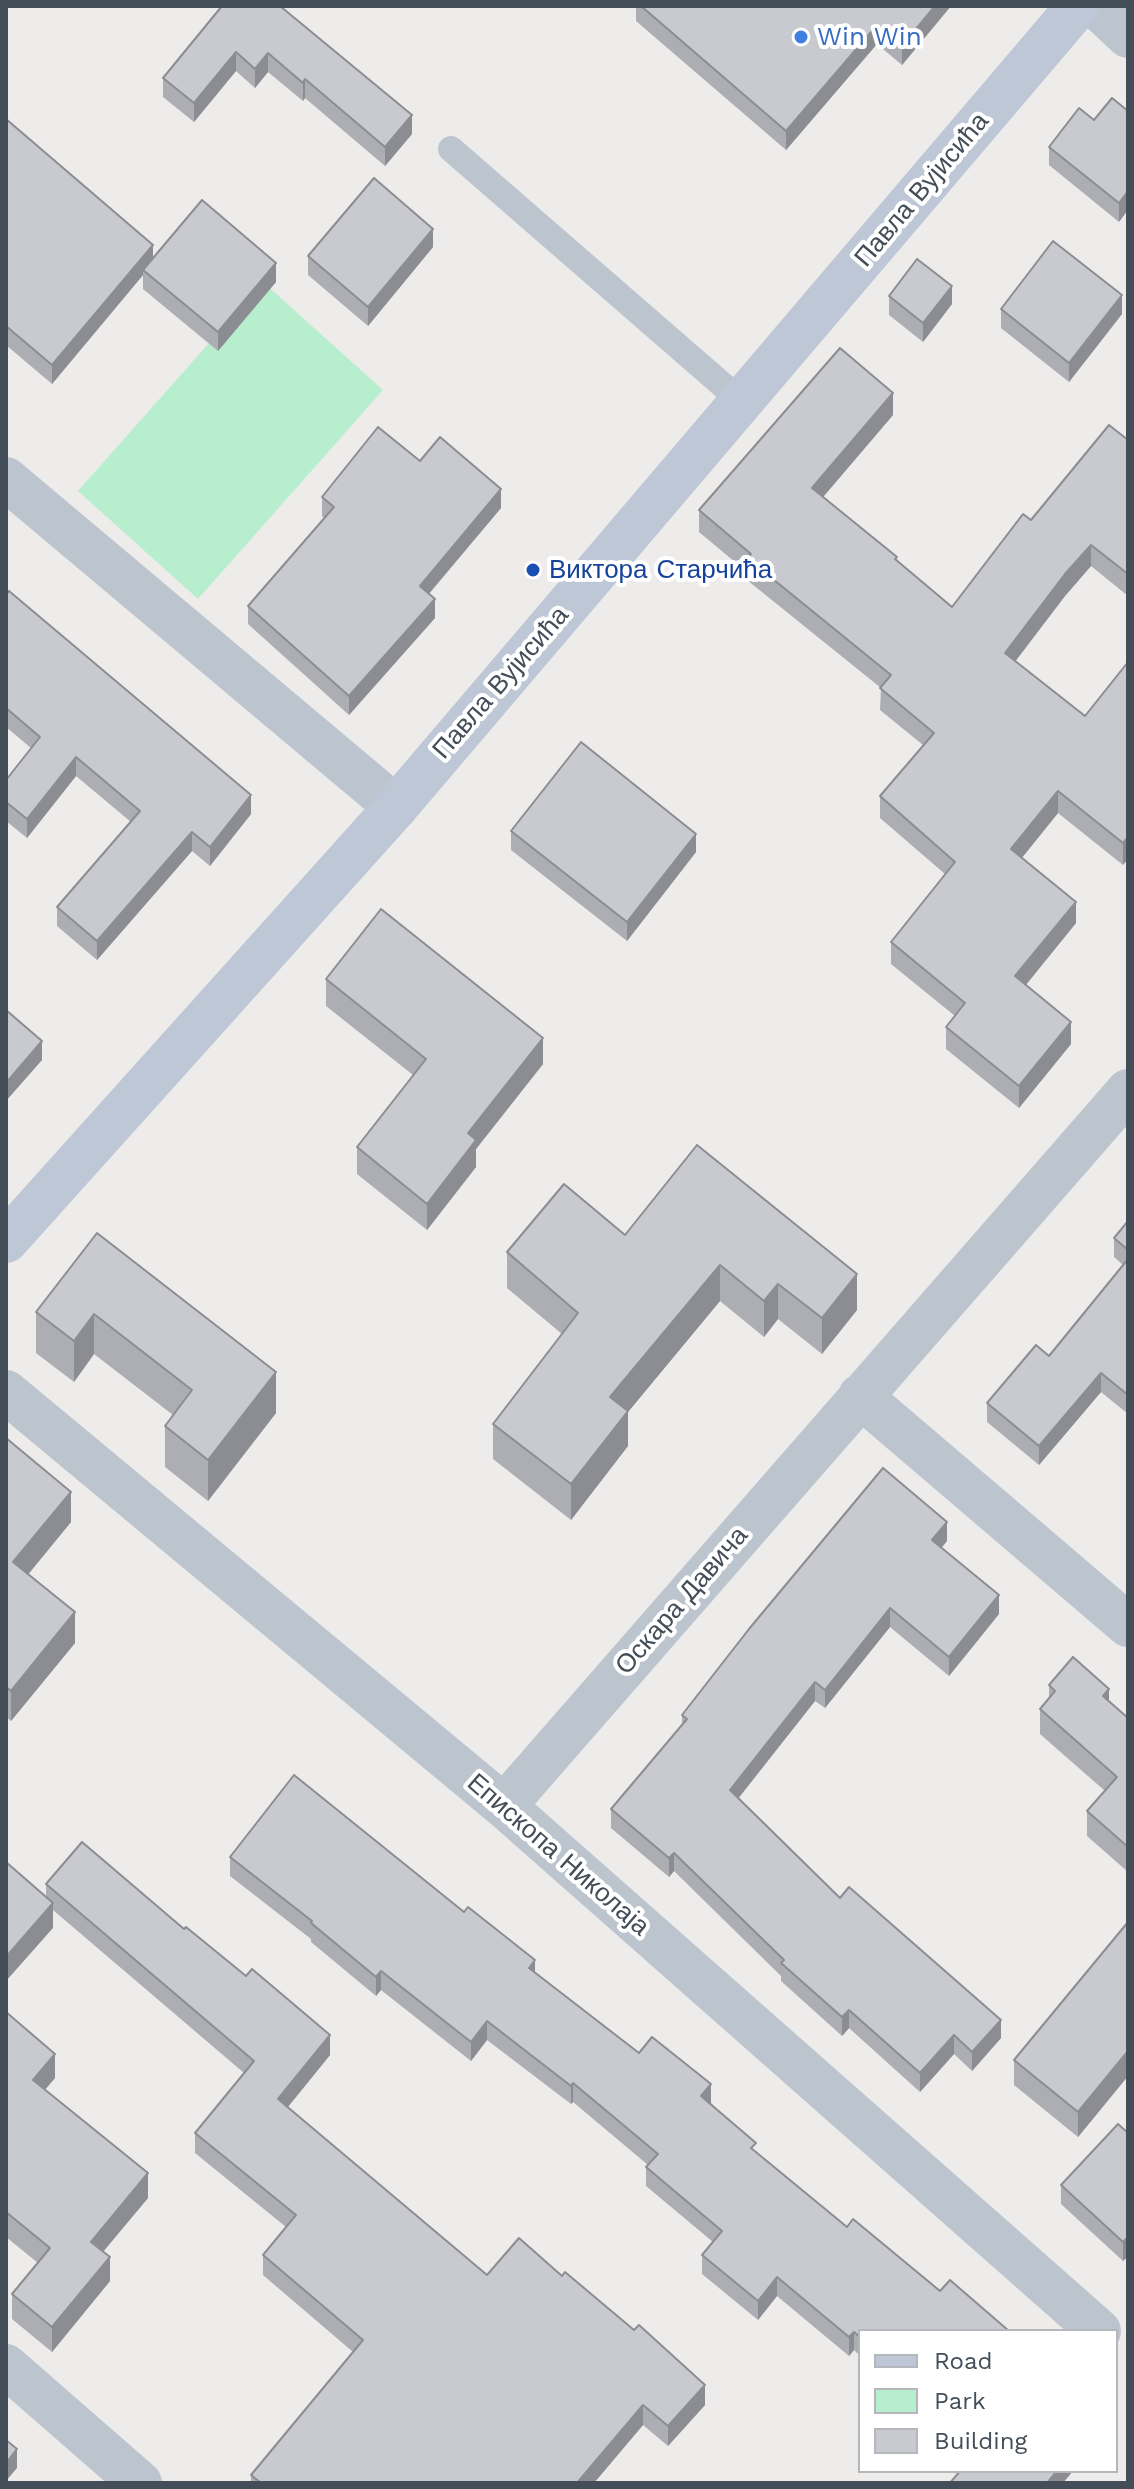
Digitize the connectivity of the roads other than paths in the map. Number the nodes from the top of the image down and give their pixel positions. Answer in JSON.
{"nodes":[{"id":1,"x":1078,"y":6,"type":"edge"},
{"id":2,"x":1096,"y":6,"type":"edge"},
{"id":3,"x":1128,"y":36,"type":"edge"},
{"id":4,"x":451,"y":149,"type":"dead end"},
{"id":5,"x":741,"y":401,"type":"junction"},
{"id":6,"x":6,"y":479,"type":"edge"},
{"id":7,"x":396,"y":807,"type":"junction"},
{"id":8,"x":1128,"y":1091,"type":"edge"},
{"id":9,"x":6,"y":1241,"type":"edge"},
{"id":10,"x":6,"y":1392,"type":"edge"},
{"id":11,"x":860,"y":1396,"type":"junction"},
{"id":12,"x":1128,"y":1625,"type":"edge"},
{"id":13,"x":504,"y":1806,"type":"junction"},
{"id":14,"x":1097,"y":2329,"type":"edge"},
{"id":15,"x":6,"y":2366,"type":"edge"},
{"id":16,"x":140,"y":2483,"type":"edge"}],
"edges":[{"from":1,"to":5,"type":"street","name":"Павла Вујисића"},
{"from":2,"to":3,"type":"street"},
{"from":4,"to":5,"type":"lane"},
{"from":5,"to":7,"type":"street","name":"Павла Вујисића"},
{"from":6,"to":7,"type":"street"},
{"from":7,"to":9,"type":"street","name":"Павла Вујисића"},
{"from":8,"to":11,"type":"street","name":"Оскара Давича"},
{"from":10,"to":13,"type":"street","name":"Епископа Николаја"},
{"from":11,"to":12,"type":"street"},
{"from":11,"to":13,"type":"street","name":"Оскара Давича"},
{"from":13,"to":14,"type":"street","name":"Епископа Николаја"},
{"from":15,"to":16,"type":"street"}]}
